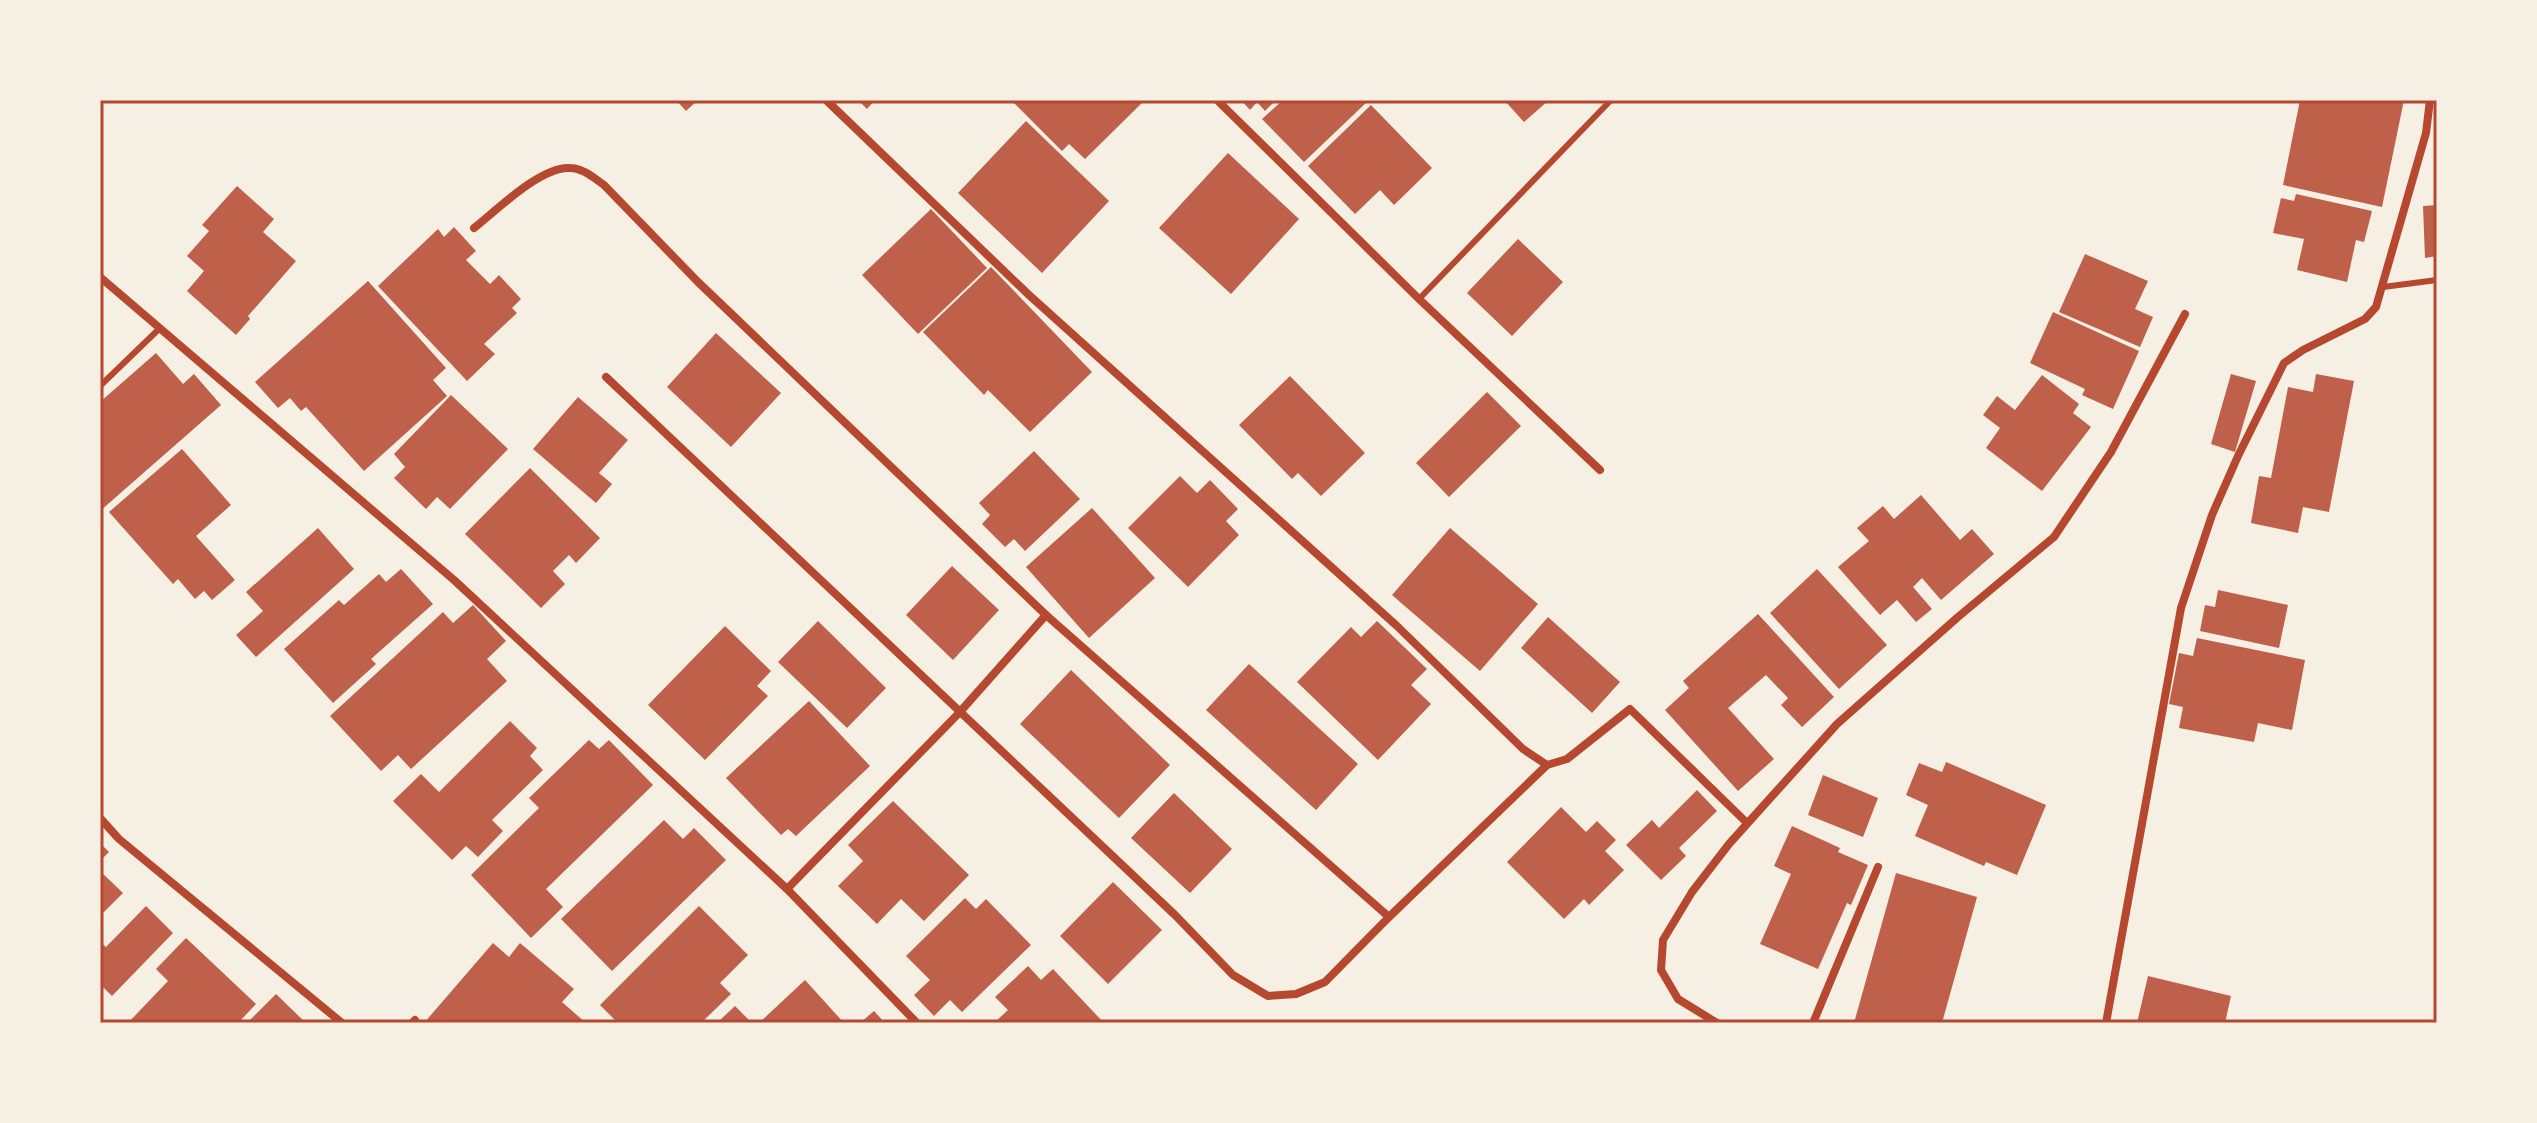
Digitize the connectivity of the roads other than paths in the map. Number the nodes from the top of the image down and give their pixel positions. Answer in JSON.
{"nodes":[{"id":1,"x":826,"y":100,"type":"edge"},
{"id":2,"x":1217,"y":100,"type":"edge"},
{"id":3,"x":1611,"y":100,"type":"edge"},
{"id":4,"x":2430,"y":100,"type":"edge"},
{"id":5,"x":2437,"y":130,"type":"edge"},
{"id":6,"x":2426,"y":133,"type":"junction"},
{"id":7,"x":474,"y":228,"type":"dead end"},
{"id":8,"x":100,"y":277,"type":"edge"},
{"id":9,"x":2437,"y":280,"type":"edge"},
{"id":10,"x":2383,"y":287,"type":"junction"},
{"id":11,"x":1419,"y":299,"type":"junction"},
{"id":12,"x":2185,"y":314,"type":"dead end"},
{"id":13,"x":159,"y":329,"type":"junction"},
{"id":14,"x":606,"y":377,"type":"dead end"},
{"id":15,"x":100,"y":386,"type":"edge"},
{"id":16,"x":1600,"y":470,"type":"dead end"},
{"id":17,"x":1046,"y":615,"type":"junction"},
{"id":18,"x":959,"y":713,"type":"junction"},
{"id":19,"x":1547,"y":765,"type":"junction"},
{"id":20,"x":100,"y":818,"type":"edge"},
{"id":21,"x":1747,"y":823,"type":"junction"},
{"id":22,"x":1878,"y":867,"type":"dead end"},
{"id":23,"x":787,"y":889,"type":"junction"},
{"id":24,"x":1389,"y":917,"type":"junction"},
{"id":25,"x":342,"y":1023,"type":"edge"},
{"id":26,"x":917,"y":1023,"type":"edge"},
{"id":27,"x":1717,"y":1023,"type":"edge"},
{"id":28,"x":1813,"y":1023,"type":"edge"},
{"id":29,"x":2106,"y":1023,"type":"edge"}],
"edges":[{"from":1,"to":19,"type":"street"},
{"from":2,"to":11,"type":"street"},
{"from":3,"to":11,"type":"lane"},
{"from":4,"to":6,"type":"street"},
{"from":5,"to":6,"type":"street"},
{"from":6,"to":10,"type":"street"},
{"from":7,"to":17,"type":"street"},
{"from":8,"to":13,"type":"street"},
{"from":9,"to":10,"type":"lane"},
{"from":10,"to":29,"type":"street"},
{"from":11,"to":16,"type":"street"},
{"from":12,"to":21,"type":"street"},
{"from":13,"to":15,"type":"lane"},
{"from":13,"to":23,"type":"street"},
{"from":14,"to":18,"type":"street"},
{"from":17,"to":18,"type":"street"},
{"from":17,"to":24,"type":"street"},
{"from":18,"to":23,"type":"street"},
{"from":18,"to":24,"type":"street"},
{"from":19,"to":21,"type":"street"},
{"from":19,"to":24,"type":"street"},
{"from":20,"to":25,"type":"street"},
{"from":21,"to":27,"type":"street"},
{"from":22,"to":28,"type":"street"},
{"from":23,"to":26,"type":"street"}]}
